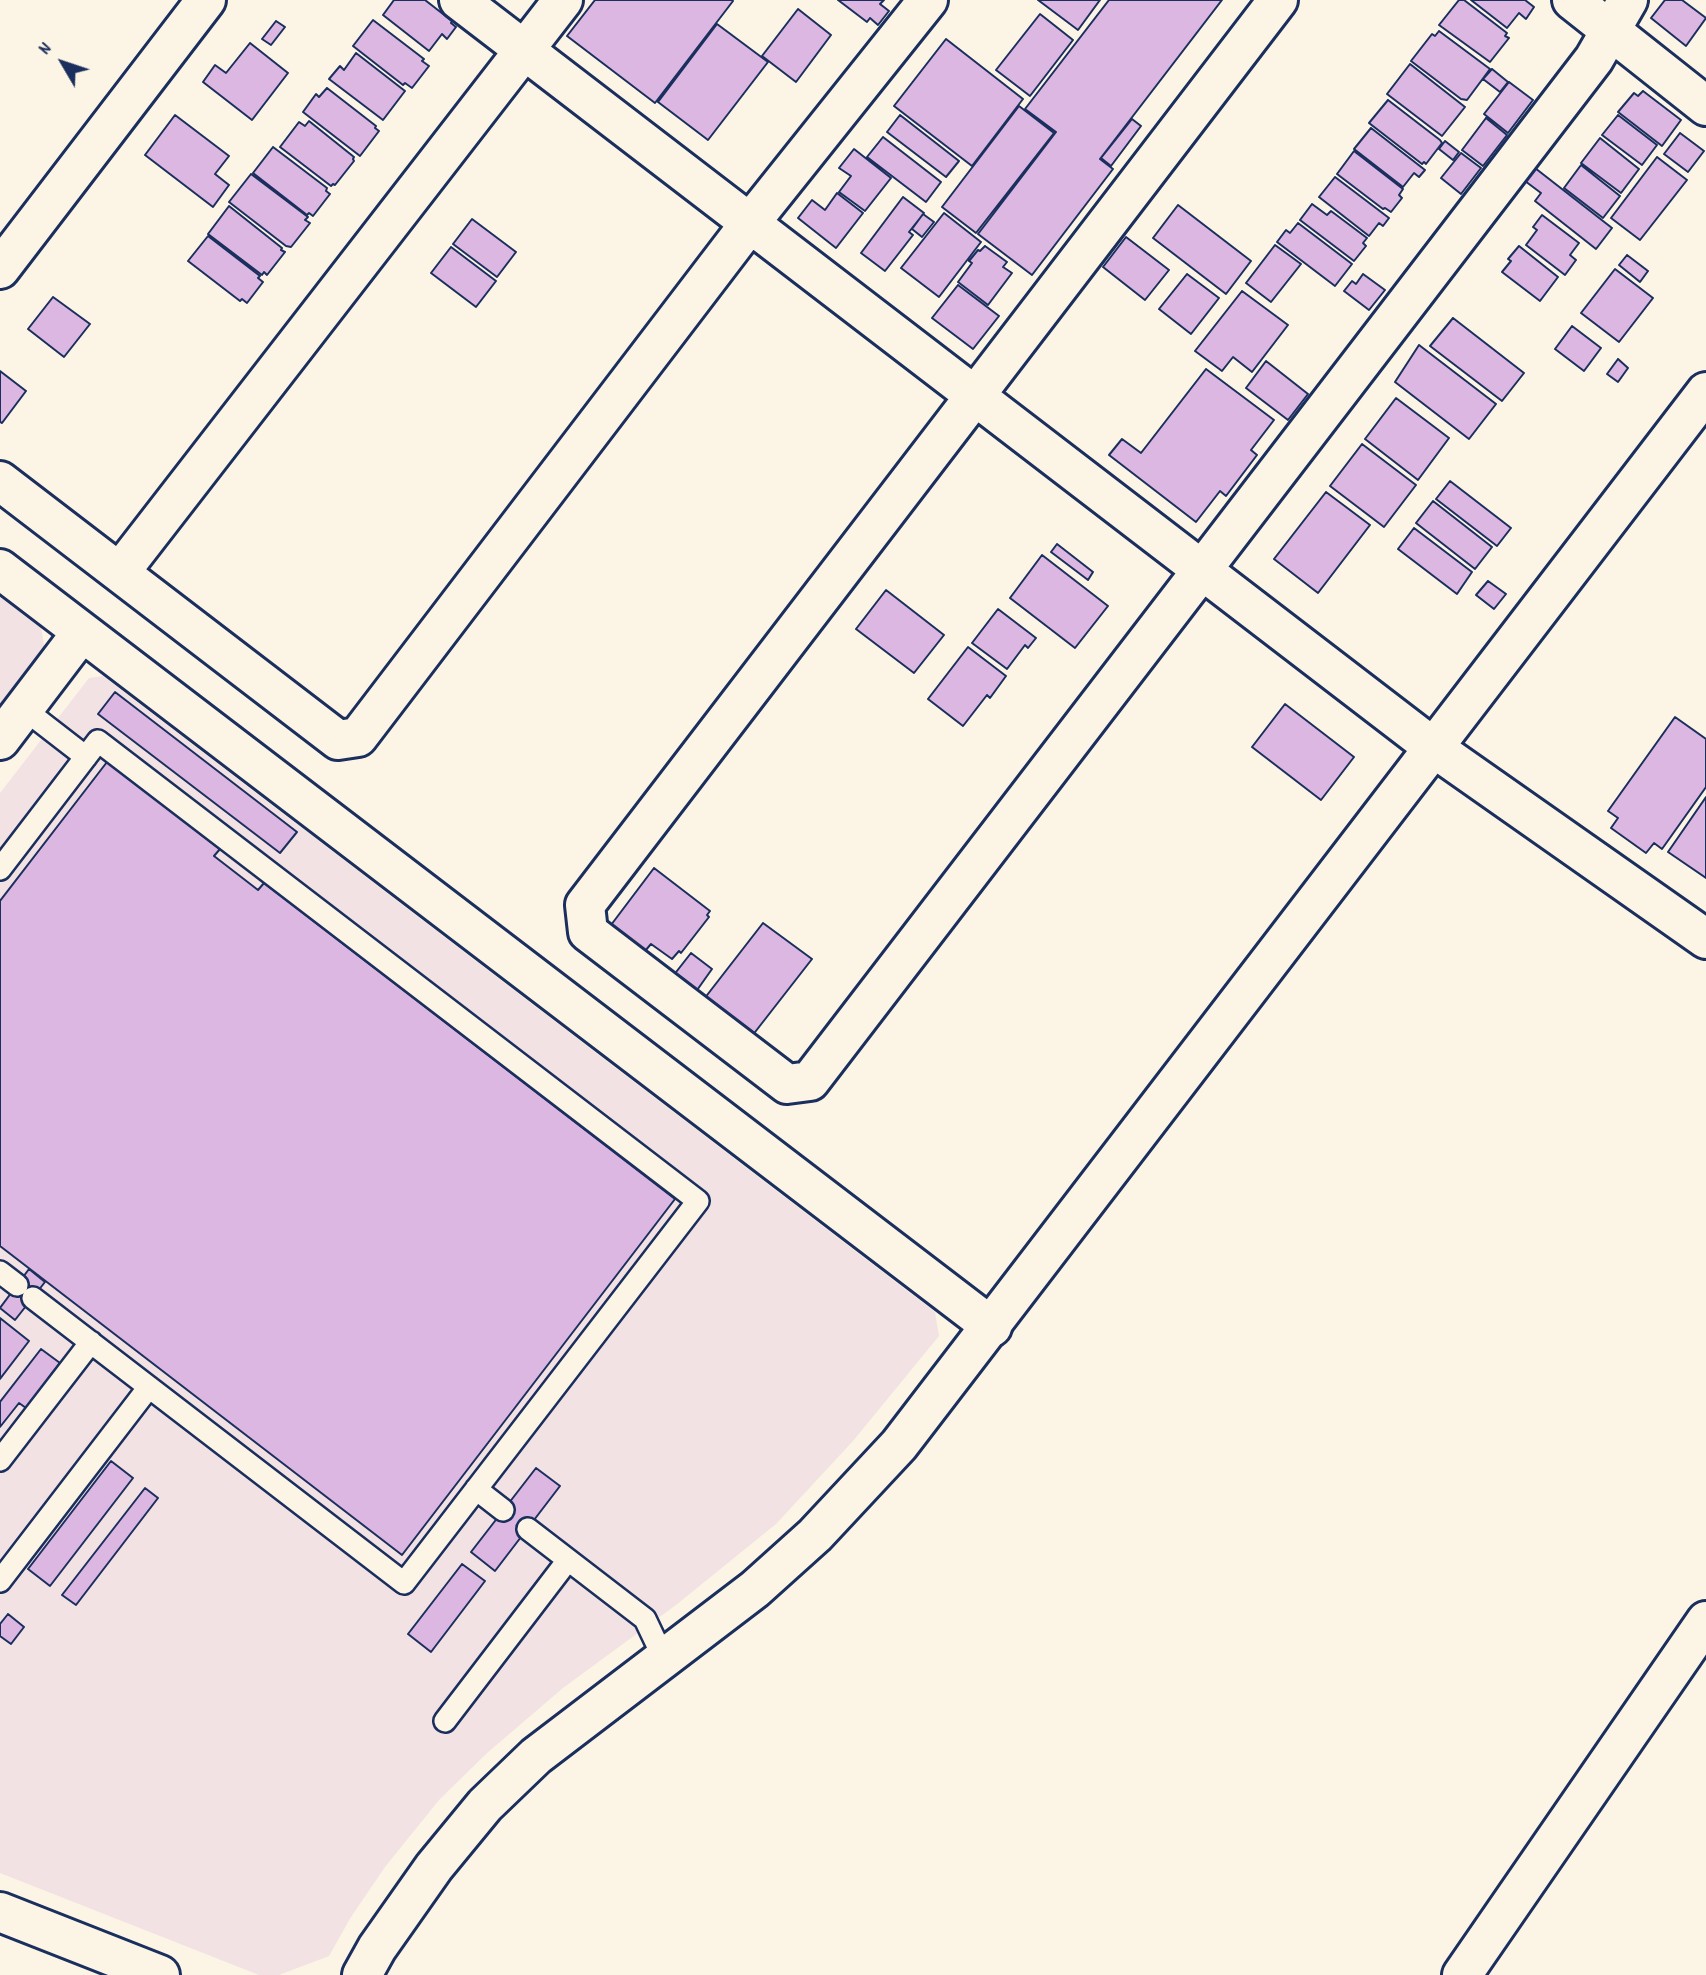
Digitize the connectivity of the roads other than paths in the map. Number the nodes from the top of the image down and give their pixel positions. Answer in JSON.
{"nodes":[{"id":1,"x":206,"y":0,"type":"edge"},
{"id":2,"x":459,"y":0,"type":"edge"},
{"id":3,"x":563,"y":0,"type":"edge"},
{"id":4,"x":928,"y":0,"type":"edge"},
{"id":5,"x":1279,"y":0,"type":"edge"},
{"id":6,"x":1572,"y":0,"type":"edge"},
{"id":7,"x":1619,"y":14,"type":"edge"},
{"id":8,"x":524,"y":50,"type":"junction"},
{"id":9,"x":1706,"y":106,"type":"edge"},
{"id":10,"x":750,"y":223,"type":"junction"},
{"id":11,"x":0,"y":269,"type":"edge"},
{"id":12,"x":1706,"y":392,"type":"edge"},
{"id":13,"x":975,"y":396,"type":"junction"},
{"id":14,"x":0,"y":481,"type":"edge"},
{"id":15,"x":1201,"y":570,"type":"junction"},
{"id":16,"x":120,"y":572,"type":"junction"},
{"id":17,"x":2,"y":575,"type":"edge"},
{"id":18,"x":82,"y":632,"type":"junction"},
{"id":19,"x":23,"y":709,"type":"junction"},
{"id":20,"x":0,"y":740,"type":"edge"},
{"id":21,"x":1434,"y":748,"type":"junction"},
{"id":22,"x":86,"y":757,"type":"junction"},
{"id":23,"x":0,"y":869,"type":"edge"},
{"id":24,"x":1706,"y":937,"type":"edge"},
{"id":25,"x":17,"y":1285,"type":"edge"},
{"id":26,"x":992,"y":1327,"type":"junction"},
{"id":27,"x":91,"y":1342,"type":"junction"},
{"id":28,"x":149,"y":1387,"type":"junction"},
{"id":29,"x":0,"y":1460,"type":"edge"},
{"id":30,"x":476,"y":1489,"type":"junction"},
{"id":31,"x":503,"y":1510,"type":"dead end"},
{"id":32,"x":527,"y":1529,"type":"dead end"},
{"id":33,"x":568,"y":1560,"type":"junction"},
{"id":34,"x":0,"y":1581,"type":"edge"},
{"id":35,"x":1706,"y":1621,"type":"edge"},
{"id":36,"x":664,"y":1659,"type":"junction"},
{"id":37,"x":444,"y":1721,"type":"dead end"},
{"id":38,"x":0,"y":1912,"type":"edge"},
{"id":39,"x":160,"y":1975,"type":"edge"},
{"id":40,"x":362,"y":1975,"type":"edge"},
{"id":41,"x":1462,"y":1975,"type":"edge"}],
"edges":[{"from":1,"to":11,"type":"street"},
{"from":2,"to":8,"type":"street"},
{"from":3,"to":8,"type":"street"},
{"from":4,"to":10,"type":"street"},
{"from":5,"to":13,"type":"street"},
{"from":6,"to":7,"type":"street"},
{"from":7,"to":9,"type":"street"},
{"from":7,"to":15,"type":"street"},
{"from":8,"to":10,"type":"street"},
{"from":8,"to":16,"type":"street"},
{"from":10,"to":13,"type":"street"},
{"from":10,"to":16,"type":"street"},
{"from":12,"to":21,"type":"street"},
{"from":13,"to":15,"type":"street"},
{"from":13,"to":15,"type":"street"},
{"from":14,"to":16,"type":"street"},
{"from":15,"to":21,"type":"street"},
{"from":17,"to":18,"type":"street"},
{"from":18,"to":19,"type":"street"},
{"from":18,"to":26,"type":"street"},
{"from":19,"to":20,"type":"street"},
{"from":19,"to":22,"type":"lane"},
{"from":21,"to":24,"type":"street"},
{"from":21,"to":26,"type":"street"},
{"from":22,"to":23,"type":"lane"},
{"from":22,"to":30,"type":"lane"},
{"from":25,"to":27,"type":"lane"},
{"from":26,"to":36,"type":"street"},
{"from":27,"to":28,"type":"lane"},
{"from":27,"to":29,"type":"lane"},
{"from":28,"to":30,"type":"lane"},
{"from":28,"to":34,"type":"lane"},
{"from":30,"to":31,"type":"lane"},
{"from":32,"to":33,"type":"lane"},
{"from":33,"to":36,"type":"lane"},
{"from":33,"to":37,"type":"lane"},
{"from":35,"to":41,"type":"street"},
{"from":36,"to":40,"type":"street"},
{"from":38,"to":39,"type":"street"}]}
